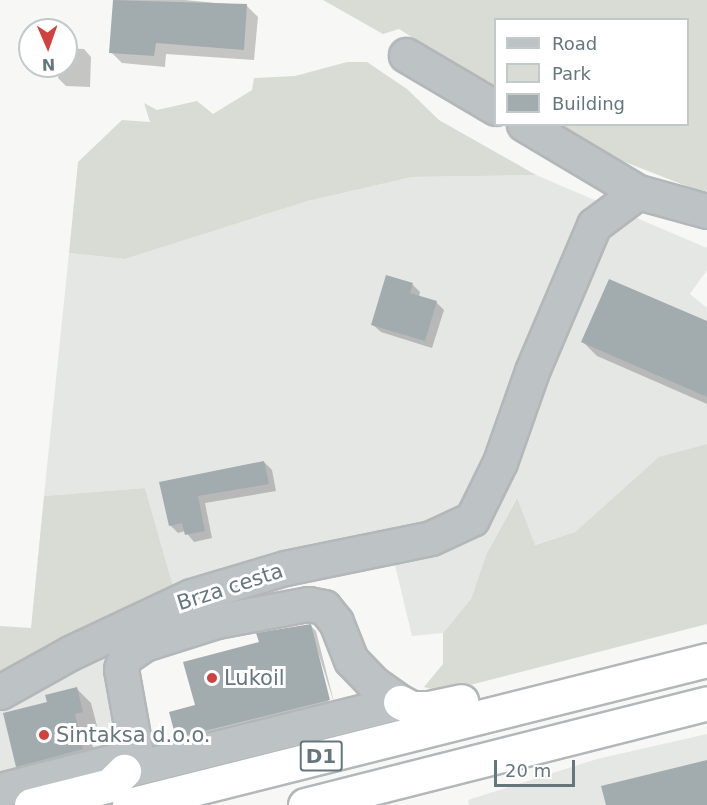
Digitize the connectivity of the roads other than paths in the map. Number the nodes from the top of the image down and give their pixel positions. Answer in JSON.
{"nodes":[{"id":1,"x":406,"y":55,"type":"dead end"},
{"id":2,"x":494,"y":107,"type":"edge"},
{"id":3,"x":527,"y":126,"type":"edge"},
{"id":4,"x":638,"y":192,"type":"junction"},
{"id":5,"x":707,"y":211,"type":"edge"},
{"id":6,"x":119,"y":645,"type":"junction"},
{"id":7,"x":707,"y":660,"type":"edge"},
{"id":8,"x":0,"y":692,"type":"edge"},
{"id":9,"x":400,"y":702,"type":"junction"},
{"id":10,"x":707,"y":703,"type":"edge"},
{"id":11,"x":514,"y":708,"type":"junction"},
{"id":12,"x":128,"y":764,"type":"junction"},
{"id":13,"x":0,"y":790,"type":"edge"},
{"id":14,"x":31,"y":805,"type":"edge"},
{"id":15,"x":129,"y":805,"type":"edge"},
{"id":16,"x":305,"y":805,"type":"edge"}],
"edges":[{"from":1,"to":2,"type":"street"},
{"from":3,"to":4,"type":"street"},
{"from":4,"to":5,"type":"street"},
{"from":4,"to":6,"type":"street","name":"Brza cesta"},
{"from":6,"to":8,"type":"street","name":"Brza cesta"},
{"from":6,"to":9,"type":"street"},
{"from":6,"to":12,"type":"street"},
{"from":7,"to":11,"type":"highway","number":"D1"},
{"from":9,"to":11,"type":"highway"},
{"from":9,"to":12,"type":"street"},
{"from":10,"to":16,"type":"highway","number":"D1"},
{"from":11,"to":15,"type":"highway","number":"D1"},
{"from":12,"to":13,"type":"street"},
{"from":12,"to":14,"type":"highway"}]}
